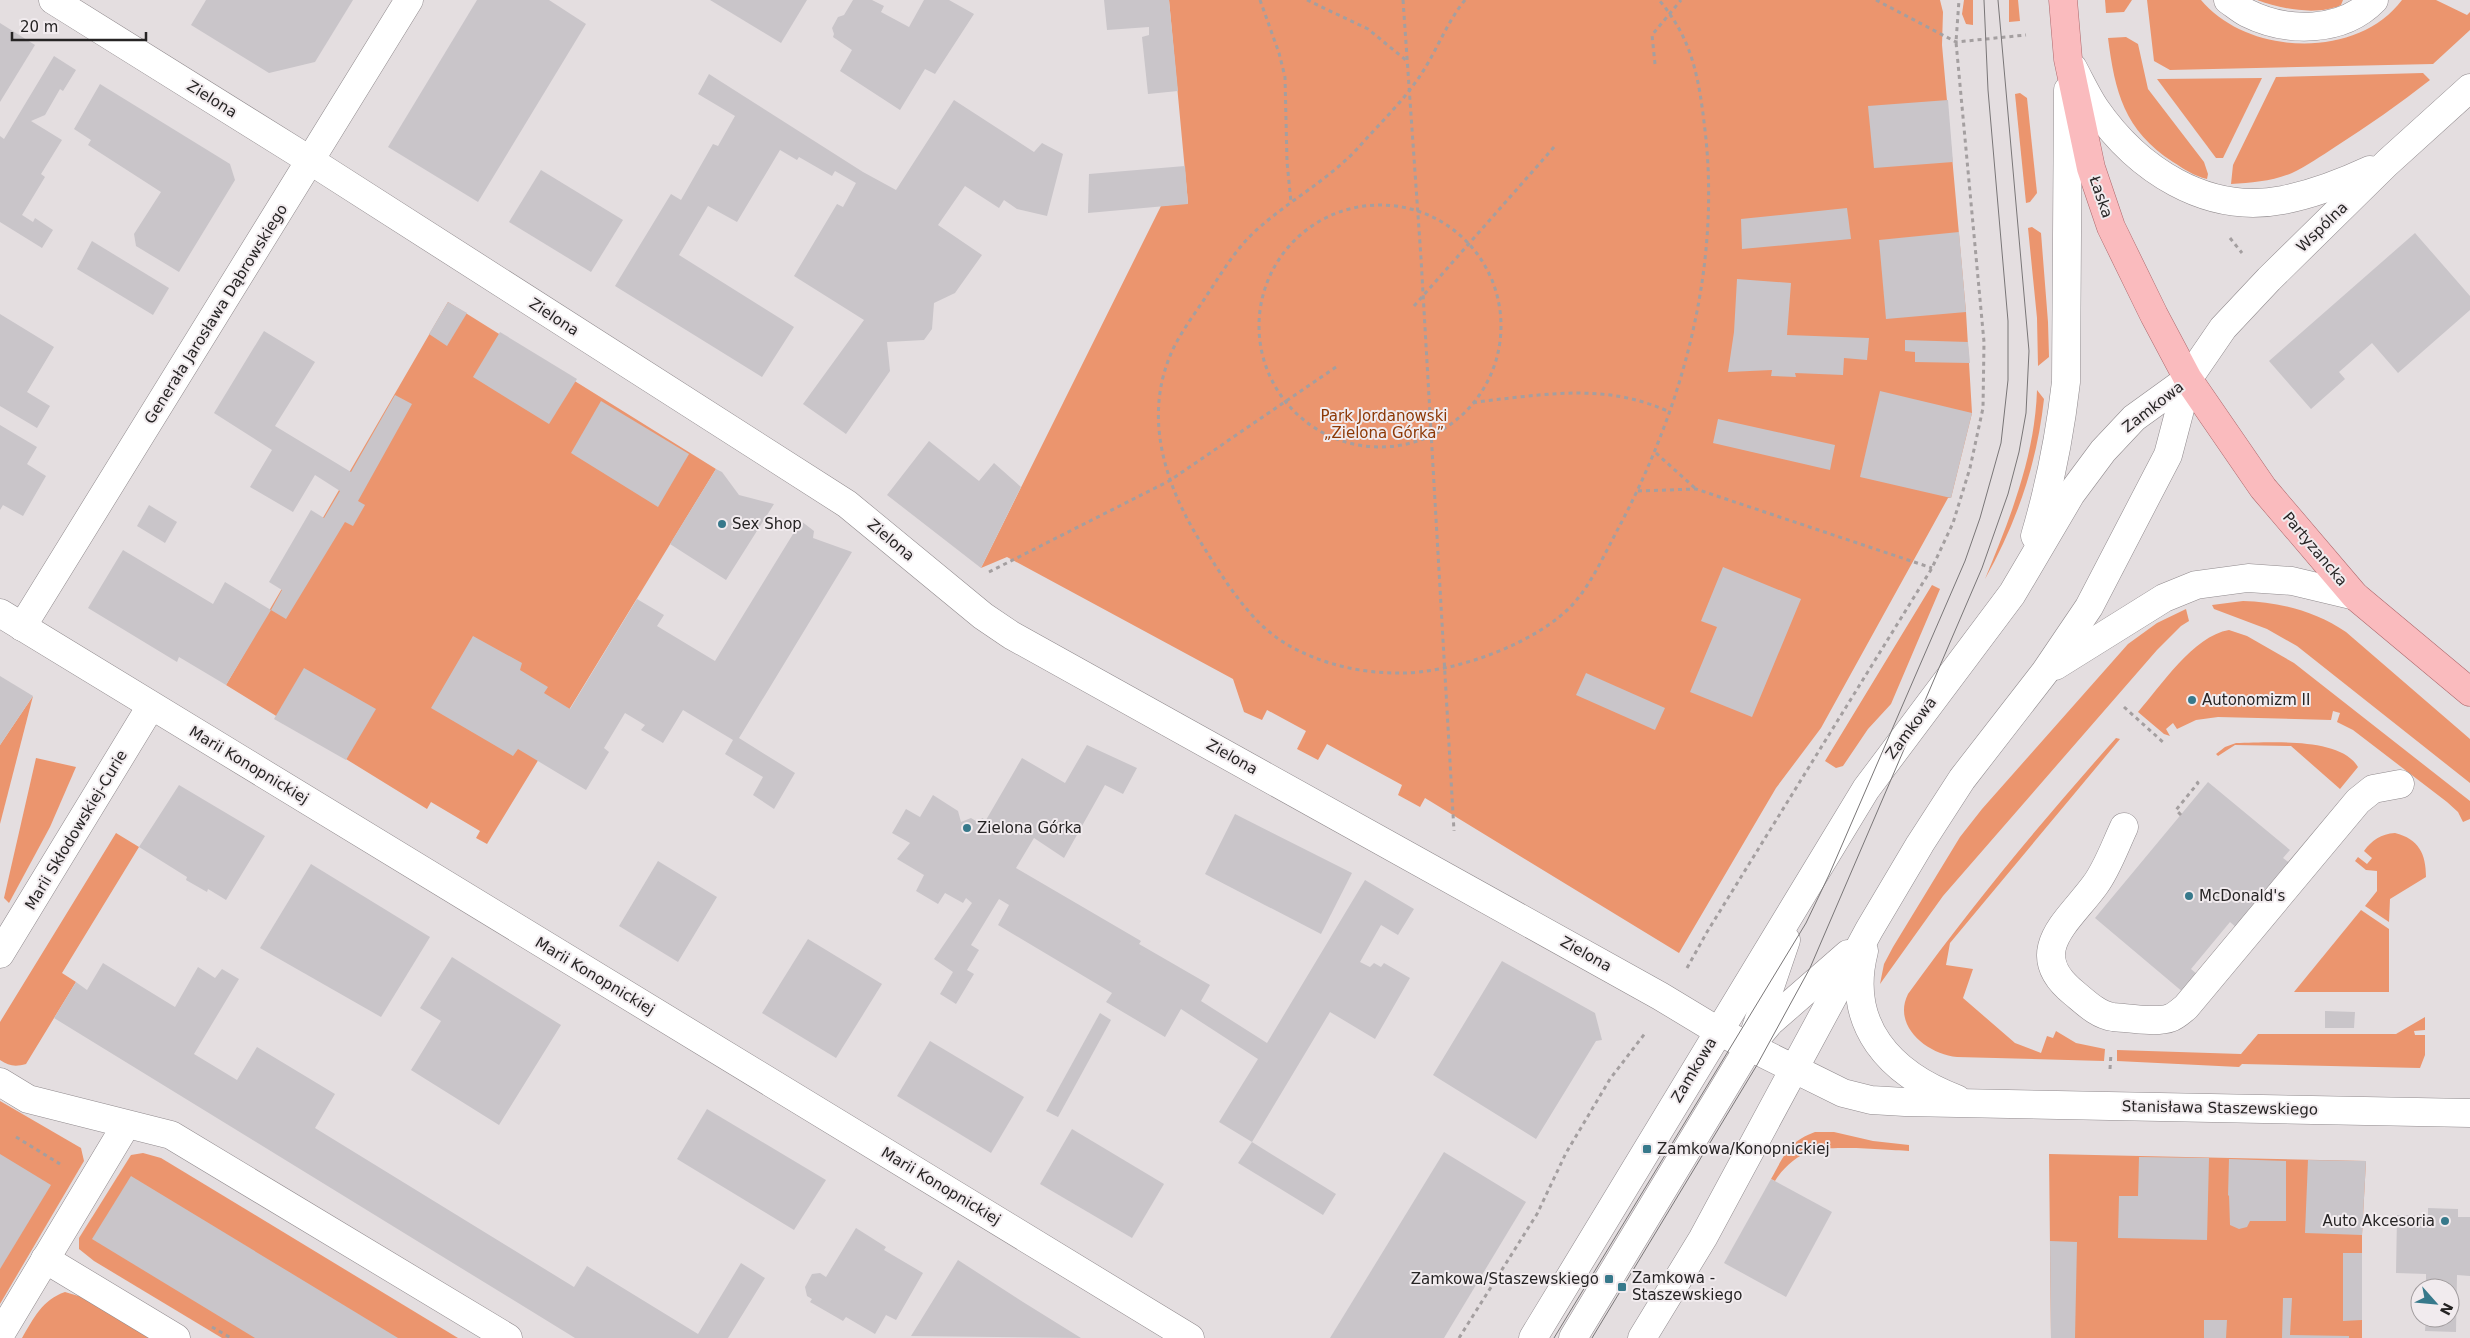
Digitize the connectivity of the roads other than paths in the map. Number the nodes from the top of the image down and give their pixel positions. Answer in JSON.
{"nodes":[{"id":1,"x":53,"y":0,"type":"edge"},
{"id":2,"x":409,"y":0,"type":"edge"},
{"id":3,"x":2063,"y":0,"type":"edge"},
{"id":4,"x":2228,"y":0,"type":"edge"},
{"id":5,"x":2374,"y":0,"type":"edge"},
{"id":6,"x":2068,"y":59,"type":"junction"},
{"id":7,"x":2470,"y":88,"type":"edge"},
{"id":8,"x":311,"y":161,"type":"junction"},
{"id":9,"x":2387,"y":163,"type":"junction"},
{"id":10,"x":2188,"y":379,"type":"junction"},
{"id":11,"x":2012,"y":594,"type":"junction"},
{"id":12,"x":2355,"y":596,"type":"junction"},
{"id":13,"x":11,"y":620,"type":"edge"},
{"id":14,"x":2045,"y":672,"type":"junction"},
{"id":15,"x":2470,"y":692,"type":"edge"},
{"id":16,"x":151,"y":706,"type":"junction"},
{"id":17,"x":2400,"y":784,"type":"dead end"},
{"id":18,"x":2124,"y":827,"type":"dead end"},
{"id":19,"x":1811,"y":878,"type":"junction"},
{"id":20,"x":1869,"y":930,"type":"junction"},
{"id":21,"x":0,"y":954,"type":"edge"},
{"id":22,"x":1718,"y":1031,"type":"junction"},
{"id":23,"x":1749,"y":1047,"type":"junction"},
{"id":24,"x":1794,"y":1069,"type":"junction"},
{"id":25,"x":0,"y":1082,"type":"edge"},
{"id":26,"x":1970,"y":1103,"type":"junction"},
{"id":27,"x":2470,"y":1113,"type":"edge"},
{"id":28,"x":126,"y":1125,"type":"junction"},
{"id":29,"x":45,"y":1259,"type":"junction"},
{"id":30,"x":0,"y":1335,"type":"edge"},
{"id":31,"x":176,"y":1338,"type":"edge"},
{"id":32,"x":508,"y":1338,"type":"edge"},
{"id":33,"x":1190,"y":1338,"type":"edge"},
{"id":34,"x":1533,"y":1338,"type":"edge"},
{"id":35,"x":1573,"y":1338,"type":"edge"},
{"id":36,"x":1642,"y":1338,"type":"edge"}],
"edges":[{"from":1,"to":8,"type":"street","name":"Zielona"},
{"from":2,"to":8,"type":"street","name":"Generała Jarosława Dąbrowskiego"},
{"from":3,"to":6,"type":"main road","name":"Łaska"},
{"from":4,"to":5,"type":"street"},
{"from":6,"to":9,"type":"street"},
{"from":6,"to":10,"type":"main road","name":"Łaska"},
{"from":6,"to":11,"type":"street"},
{"from":7,"to":9,"type":"street","name":"Wspólna"},
{"from":8,"to":13,"type":"street","name":"Generała Jarosława Dąbrowskiego"},
{"from":8,"to":22,"type":"street","name":"Zielona"},
{"from":9,"to":10,"type":"street","name":"Wspólna"},
{"from":10,"to":11,"type":"street","name":"Zamkowa"},
{"from":10,"to":12,"type":"main road","name":"Partyzancka"},
{"from":10,"to":14,"type":"street","name":"Zamkowa"},
{"from":11,"to":19,"type":"street","name":"Zamkowa"},
{"from":12,"to":14,"type":"street"},
{"from":12,"to":15,"type":"main road","name":"Partyzancka"},
{"from":13,"to":16,"type":"street","name":"Marii Konopnickiej"},
{"from":14,"to":20,"type":"street","name":"Zamkowa"},
{"from":16,"to":21,"type":"street","name":"Marii Skłodowskiej-Curie"},
{"from":16,"to":33,"type":"street","name":"Marii Konopnickiej"},
{"from":17,"to":18,"type":"street"},
{"from":19,"to":22,"type":"street","name":"Zamkowa"},
{"from":19,"to":23,"type":"street"},
{"from":20,"to":23,"type":"street"},
{"from":20,"to":24,"type":"street","name":"Zamkowa"},
{"from":20,"to":26,"type":"street","name":"Stanisława Staszewskiego"},
{"from":22,"to":23,"type":"street","name":"Zielona"},
{"from":22,"to":34,"type":"street","name":"Zamkowa"},
{"from":23,"to":24,"type":"street","name":"Stanisława Staszewskiego"},
{"from":23,"to":35,"type":"street"},
{"from":24,"to":26,"type":"street","name":"Stanisława Staszewskiego"},
{"from":24,"to":36,"type":"street","name":"Zamkowa"},
{"from":25,"to":28,"type":"street"},
{"from":26,"to":27,"type":"street","name":"Stanisława Staszewskiego"},
{"from":28,"to":29,"type":"street"},
{"from":28,"to":32,"type":"street"},
{"from":29,"to":30,"type":"street"},
{"from":29,"to":31,"type":"street"}]}
